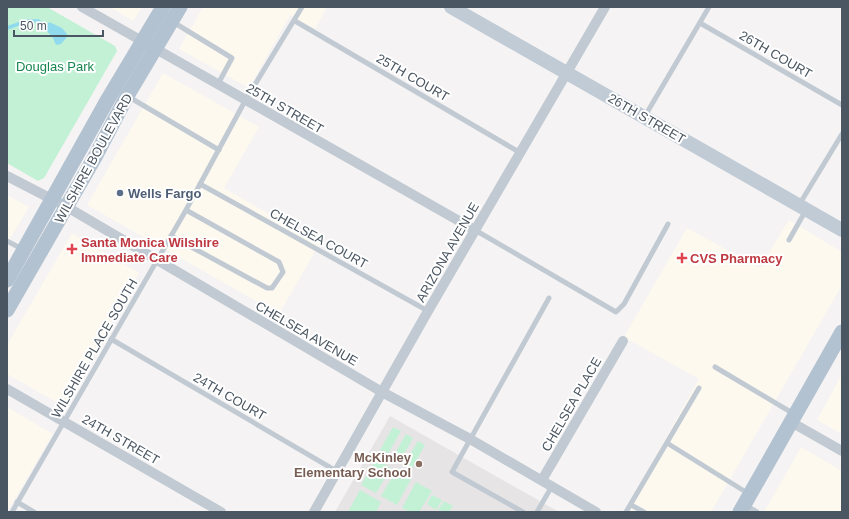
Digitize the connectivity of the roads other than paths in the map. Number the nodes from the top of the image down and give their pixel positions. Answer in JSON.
{"nodes":[{"id":1,"x":82,"y":7,"type":"edge"},
{"id":2,"x":163,"y":7,"type":"edge"},
{"id":3,"x":180,"y":7,"type":"edge"},
{"id":4,"x":302,"y":7,"type":"edge"},
{"id":5,"x":451,"y":7,"type":"edge"},
{"id":6,"x":604,"y":7,"type":"edge"},
{"id":7,"x":709,"y":7,"type":"edge"},
{"id":8,"x":172,"y":21,"type":"junction"},
{"id":9,"x":295,"y":21,"type":"junction"},
{"id":10,"x":700,"y":22,"type":"junction"},
{"id":11,"x":149,"y":44,"type":"junction"},
{"id":12,"x":567,"y":73,"type":"junction"},
{"id":13,"x":218,"y":85,"type":"junction"},
{"id":14,"x":127,"y":96,"type":"junction"},
{"id":15,"x":246,"y":100,"type":"junction"},
{"id":16,"x":842,"y":105,"type":"edge"},
{"id":17,"x":645,"y":117,"type":"junction"},
{"id":18,"x":94,"y":124,"type":"junction"},
{"id":19,"x":109,"y":131,"type":"junction"},
{"id":20,"x":842,"y":134,"type":"edge"},
{"id":21,"x":219,"y":150,"type":"junction"},
{"id":22,"x":519,"y":152,"type":"junction"},
{"id":23,"x":7,"y":176,"type":"edge"},
{"id":24,"x":200,"y":184,"type":"junction"},
{"id":25,"x":52,"y":199,"type":"junction"},
{"id":26,"x":66,"y":207,"type":"junction"},
{"id":27,"x":803,"y":207,"type":"junction"},
{"id":28,"x":186,"y":210,"type":"junction"},
{"id":29,"x":668,"y":224,"type":"dead end"},
{"id":30,"x":475,"y":230,"type":"junction"},
{"id":31,"x":842,"y":230,"type":"edge"},
{"id":32,"x":171,"y":236,"type":"junction"},
{"id":33,"x":789,"y":240,"type":"dead end"},
{"id":34,"x":7,"y":241,"type":"edge"},
{"id":35,"x":25,"y":250,"type":"junction"},
{"id":36,"x":156,"y":261,"type":"junction"},
{"id":37,"x":7,"y":280,"type":"edge"},
{"id":38,"x":550,"y":298,"type":"dead end"},
{"id":39,"x":7,"y":310,"type":"edge"},
{"id":40,"x":428,"y":311,"type":"junction"},
{"id":41,"x":841,"y":338,"type":"edge"},
{"id":42,"x":111,"y":340,"type":"junction"},
{"id":43,"x":622,"y":341,"type":"dead end"},
{"id":44,"x":715,"y":367,"type":"dead end"},
{"id":45,"x":699,"y":388,"type":"dead end"},
{"id":46,"x":7,"y":389,"type":"edge"},
{"id":47,"x":382,"y":392,"type":"junction"},
{"id":48,"x":793,"y":418,"type":"junction"},
{"id":49,"x":64,"y":422,"type":"junction"},
{"id":50,"x":470,"y":439,"type":"junction"},
{"id":51,"x":667,"y":443,"type":"junction"},
{"id":52,"x":842,"y":451,"type":"edge"},
{"id":53,"x":338,"y":472,"type":"junction"},
{"id":54,"x":542,"y":480,"type":"junction"},
{"id":55,"x":552,"y":486,"type":"junction"},
{"id":56,"x":17,"y":502,"type":"junction"},
{"id":57,"x":745,"y":504,"type":"edge"},
{"id":58,"x":631,"y":505,"type":"junction"},
{"id":59,"x":12,"y":512,"type":"edge"},
{"id":60,"x":34,"y":512,"type":"edge"},
{"id":61,"x":221,"y":512,"type":"edge"},
{"id":62,"x":314,"y":512,"type":"edge"},
{"id":63,"x":523,"y":512,"type":"edge"},
{"id":64,"x":537,"y":512,"type":"edge"},
{"id":65,"x":596,"y":512,"type":"edge"},
{"id":66,"x":626,"y":512,"type":"edge"},
{"id":67,"x":644,"y":512,"type":"edge"},
{"id":68,"x":758,"y":512,"type":"edge"}],
"edges":[{"from":1,"to":11,"type":"street","name":"25TH STREET"},
{"from":2,"to":11,"type":"main road","name":"WILSHIRE BOULEVARD"},
{"from":3,"to":8,"type":"main road","name":"WILSHIRE BOULEVARD"},
{"from":4,"to":9,"type":"lane","name":"WILSHIRE PLACE SOUTH"},
{"from":5,"to":12,"type":"main road","name":"26TH STREET"},
{"from":6,"to":12,"type":"street","name":"ARIZONA AVENUE"},
{"from":7,"to":10,"type":"lane"},
{"from":8,"to":11,"type":"main road","name":"WILSHIRE BOULEVARD"},
{"from":8,"to":13,"type":"lane"},
{"from":9,"to":15,"type":"lane","name":"WILSHIRE PLACE SOUTH"},
{"from":9,"to":22,"type":"lane","name":"25TH COURT"},
{"from":10,"to":16,"type":"lane","name":"26TH COURT"},
{"from":10,"to":17,"type":"lane"},
{"from":11,"to":13,"type":"street","name":"25TH STREET"},
{"from":11,"to":14,"type":"main road","name":"WILSHIRE BOULEVARD"},
{"from":11,"to":18,"type":"main road","name":"WILSHIRE BOULEVARD"},
{"from":12,"to":17,"type":"main road","name":"26TH STREET"},
{"from":12,"to":22,"type":"street","name":"ARIZONA AVENUE"},
{"from":13,"to":15,"type":"street","name":"25TH STREET"},
{"from":14,"to":19,"type":"main road","name":"WILSHIRE BOULEVARD"},
{"from":14,"to":21,"type":"lane"},
{"from":15,"to":21,"type":"lane","name":"WILSHIRE PLACE SOUTH"},
{"from":15,"to":30,"type":"street","name":"25TH STREET"},
{"from":17,"to":27,"type":"main road","name":"26TH STREET"},
{"from":18,"to":19,"type":"main road"},
{"from":18,"to":25,"type":"main road","name":"WILSHIRE BOULEVARD"},
{"from":19,"to":26,"type":"main road","name":"WILSHIRE BOULEVARD"},
{"from":20,"to":27,"type":"lane"},
{"from":21,"to":24,"type":"lane","name":"WILSHIRE PLACE SOUTH"},
{"from":22,"to":30,"type":"street","name":"ARIZONA AVENUE"},
{"from":23,"to":25,"type":"street","name":"CHELSEA AVENUE"},
{"from":24,"to":28,"type":"lane","name":"WILSHIRE PLACE SOUTH"},
{"from":24,"to":40,"type":"lane","name":"CHELSEA COURT"},
{"from":25,"to":26,"type":"street","name":"CHELSEA AVENUE"},
{"from":25,"to":35,"type":"main road","name":"WILSHIRE BOULEVARD"},
{"from":26,"to":36,"type":"street","name":"CHELSEA AVENUE"},
{"from":26,"to":39,"type":"main road","name":"WILSHIRE BOULEVARD"},
{"from":27,"to":31,"type":"main road","name":"26TH STREET"},
{"from":27,"to":33,"type":"lane"},
{"from":28,"to":32,"type":"lane","name":"WILSHIRE PLACE SOUTH"},
{"from":28,"to":32,"type":"lane"},
{"from":29,"to":30,"type":"lane"},
{"from":30,"to":40,"type":"street","name":"ARIZONA AVENUE"},
{"from":32,"to":36,"type":"lane","name":"WILSHIRE PLACE SOUTH"},
{"from":34,"to":35,"type":"lane"},
{"from":35,"to":37,"type":"main road","name":"WILSHIRE BOULEVARD"},
{"from":36,"to":42,"type":"lane","name":"WILSHIRE PLACE SOUTH"},
{"from":36,"to":47,"type":"street","name":"CHELSEA AVENUE"},
{"from":38,"to":50,"type":"lane"},
{"from":40,"to":47,"type":"street","name":"ARIZONA AVENUE"},
{"from":41,"to":48,"type":"main road"},
{"from":42,"to":49,"type":"lane","name":"WILSHIRE PLACE SOUTH"},
{"from":42,"to":53,"type":"lane","name":"24TH COURT"},
{"from":43,"to":54,"type":"street","name":"CHELSEA PLACE"},
{"from":44,"to":48,"type":"lane"},
{"from":45,"to":51,"type":"lane"},
{"from":46,"to":49,"type":"street","name":"24TH STREET"},
{"from":47,"to":50,"type":"street","name":"CHELSEA AVENUE"},
{"from":47,"to":53,"type":"street","name":"ARIZONA AVENUE"},
{"from":48,"to":52,"type":"street"},
{"from":48,"to":57,"type":"main road"},
{"from":49,"to":56,"type":"lane","name":"WILSHIRE PLACE SOUTH"},
{"from":49,"to":61,"type":"street","name":"24TH STREET"},
{"from":50,"to":54,"type":"street","name":"CHELSEA AVENUE"},
{"from":50,"to":63,"type":"lane"},
{"from":51,"to":57,"type":"lane"},
{"from":51,"to":58,"type":"lane"},
{"from":53,"to":62,"type":"street","name":"ARIZONA AVENUE"},
{"from":54,"to":55,"type":"street","name":"CHELSEA AVENUE"},
{"from":55,"to":64,"type":"lane"},
{"from":55,"to":65,"type":"street","name":"CHELSEA AVENUE"},
{"from":56,"to":59,"type":"lane","name":"WILSHIRE PLACE SOUTH"},
{"from":56,"to":60,"type":"lane"},
{"from":57,"to":68,"type":"lane"},
{"from":58,"to":66,"type":"lane"},
{"from":58,"to":67,"type":"lane"}]}
